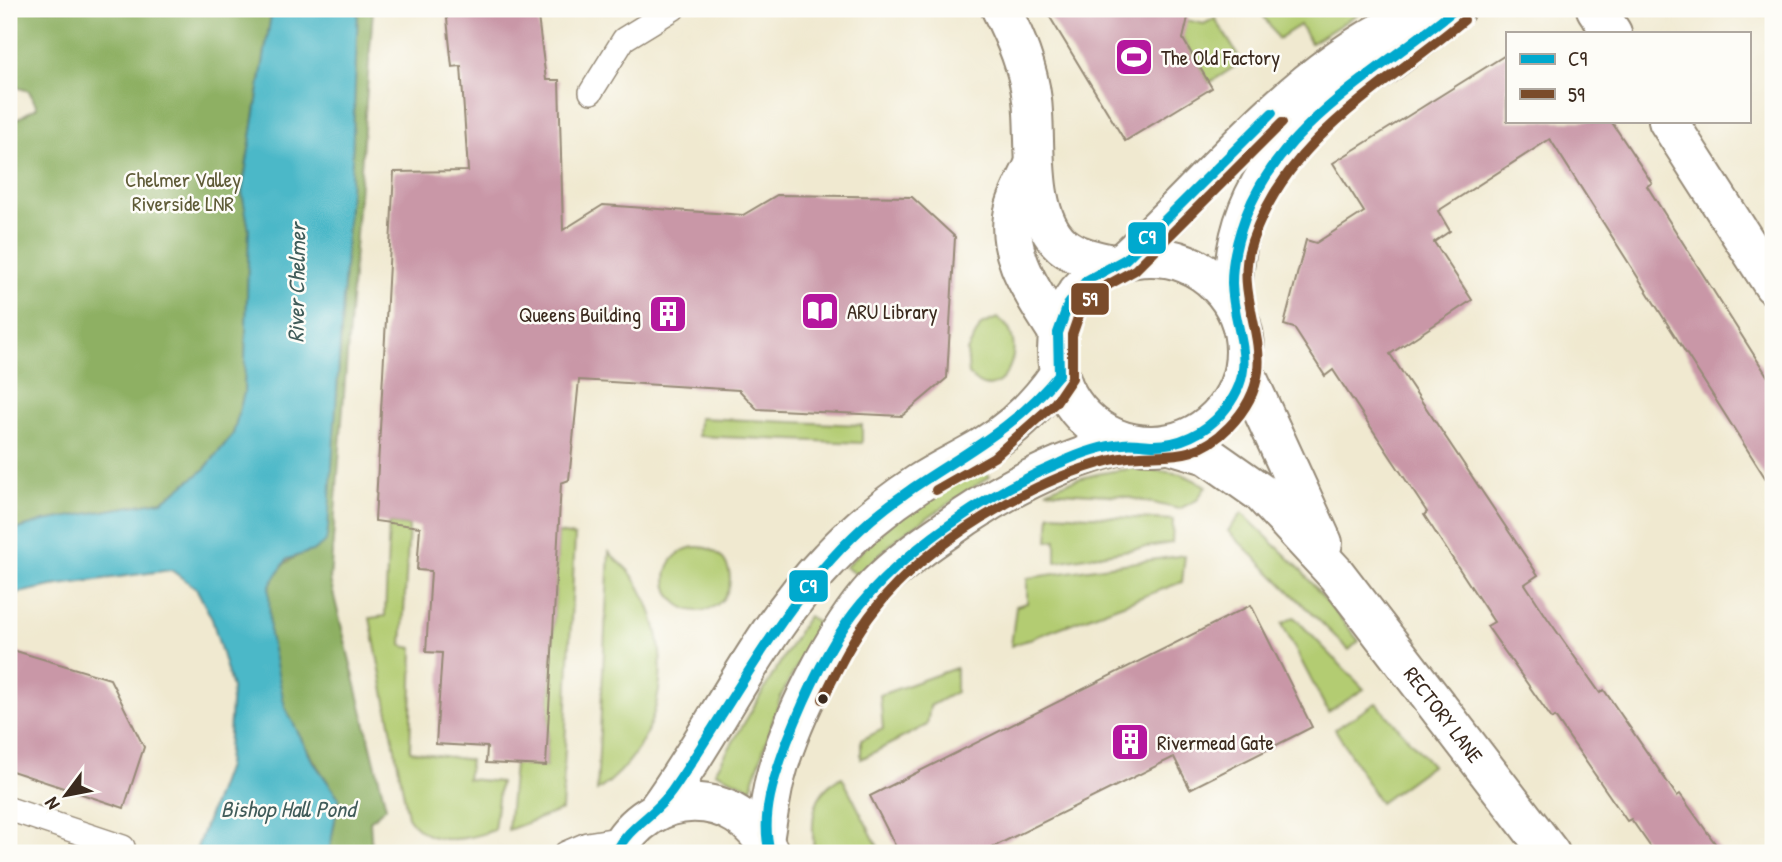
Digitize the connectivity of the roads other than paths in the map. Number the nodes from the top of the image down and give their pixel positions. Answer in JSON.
{"nodes":[{"id":1,"x":673,"y":9,"type":"edge"},
{"id":2,"x":1002,"y":9,"type":"edge"},
{"id":3,"x":1432,"y":9,"type":"edge"},
{"id":4,"x":1455,"y":9,"type":"edge"},
{"id":5,"x":1596,"y":9,"type":"edge"},
{"id":6,"x":1611,"y":32,"type":"edge"},
{"id":7,"x":591,"y":92,"type":"dead end"},
{"id":8,"x":1669,"y":122,"type":"edge"},
{"id":9,"x":1033,"y":167,"type":"junction"},
{"id":10,"x":1119,"y":262,"type":"junction"},
{"id":11,"x":1773,"y":285,"type":"edge"},
{"id":12,"x":1233,"y":302,"type":"junction"},
{"id":13,"x":1058,"y":333,"type":"junction"},
{"id":14,"x":1244,"y":370,"type":"junction"},
{"id":15,"x":1059,"y":374,"type":"junction"},
{"id":16,"x":1129,"y":443,"type":"junction"},
{"id":17,"x":1170,"y":444,"type":"junction"},
{"id":18,"x":1336,"y":574,"type":"junction"},
{"id":19,"x":9,"y":809,"type":"edge"},
{"id":20,"x":658,"y":809,"type":"junction"},
{"id":21,"x":620,"y":846,"type":"edge"},
{"id":22,"x":123,"y":847,"type":"dead end"},
{"id":23,"x":767,"y":847,"type":"edge"},
{"id":24,"x":566,"y":853,"type":"edge"},
{"id":25,"x":1550,"y":853,"type":"edge"}],
"edges":[{"from":1,"to":7,"type":"lane"},
{"from":2,"to":9,"type":"main road"},
{"from":3,"to":10,"type":"main road"},
{"from":4,"to":12,"type":"main road"},
{"from":5,"to":6,"type":"main road"},
{"from":8,"to":11,"type":"main road"},
{"from":9,"to":10,"type":"main road"},
{"from":9,"to":13,"type":"main road"},
{"from":10,"to":12,"type":"main road"},
{"from":10,"to":13,"type":"main road"},
{"from":12,"to":14,"type":"main road"},
{"from":13,"to":15,"type":"main road"},
{"from":14,"to":17,"type":"main road"},
{"from":14,"to":18,"type":"main road","name":"RECTORY LANE"},
{"from":15,"to":16,"type":"main road"},
{"from":15,"to":20,"type":"main road"},
{"from":16,"to":17,"type":"main road"},
{"from":16,"to":23,"type":"main road"},
{"from":17,"to":18,"type":"main road","name":"RECTORY LANE"},
{"from":18,"to":25,"type":"main road","name":"RECTORY LANE"},
{"from":19,"to":22,"type":"lane"},
{"from":20,"to":21,"type":"main road"},
{"from":20,"to":23,"type":"main road"},
{"from":21,"to":24,"type":"lane"}]}
